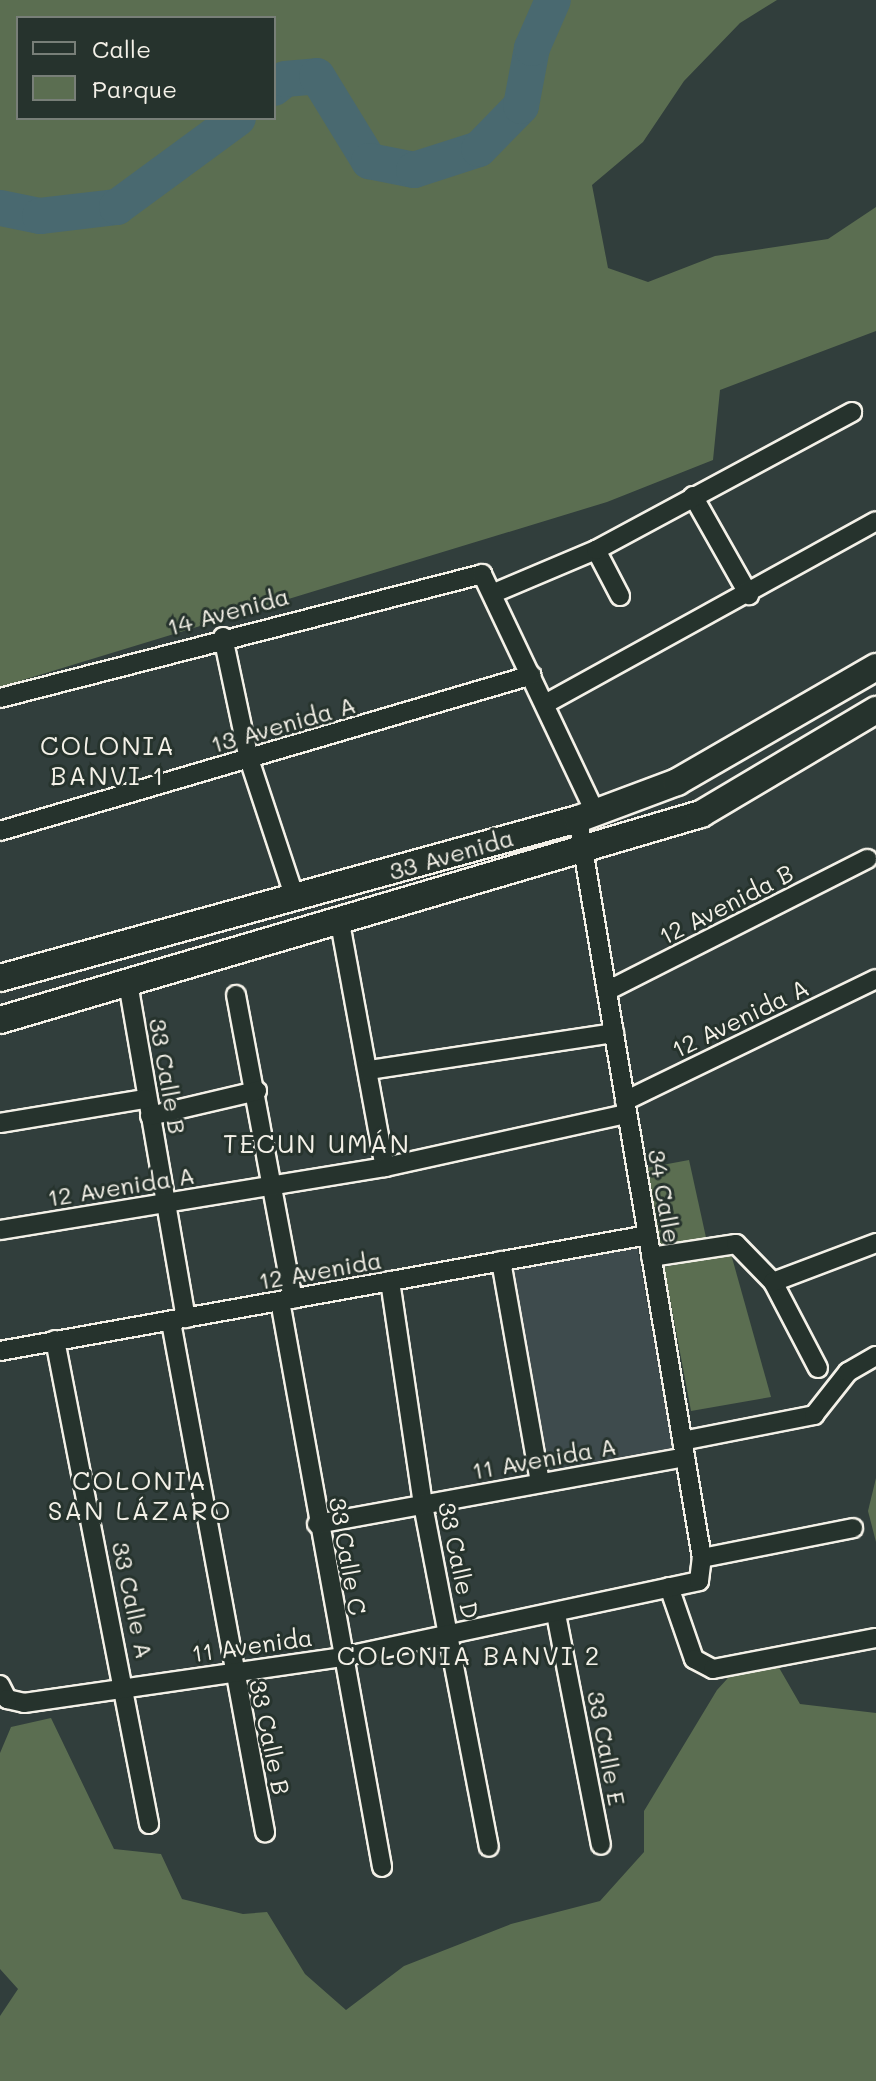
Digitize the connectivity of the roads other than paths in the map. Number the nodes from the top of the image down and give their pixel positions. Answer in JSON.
{"nodes":[{"id":1,"x":852,"y":412,"type":"dead end"},
{"id":2,"x":693,"y":496,"type":"junction"},
{"id":3,"x":876,"y":521,"type":"edge"},
{"id":4,"x":596,"y":550,"type":"junction"},
{"id":5,"x":469,"y":573,"type":"joint"},
{"id":6,"x":494,"y":593,"type":"junction"},
{"id":7,"x":749,"y":595,"type":"junction"},
{"id":8,"x":620,"y":596,"type":"dead end"},
{"id":9,"x":223,"y":637,"type":"junction"},
{"id":10,"x":876,"y":667,"type":"edge"},
{"id":11,"x":532,"y":675,"type":"junction"},
{"id":12,"x":0,"y":698,"type":"edge"},
{"id":13,"x":545,"y":704,"type":"junction"},
{"id":14,"x":876,"y":710,"type":"edge"},
{"id":15,"x":249,"y":759,"type":"junction"},
{"id":16,"x":587,"y":815,"type":"junction"},
{"id":17,"x":0,"y":831,"type":"edge"},
{"id":18,"x":584,"y":853,"type":"junction"},
{"id":19,"x":867,"y":859,"type":"dead end"},
{"id":20,"x":295,"y":898,"type":"junction"},
{"id":21,"x":340,"y":923,"type":"junction"},
{"id":22,"x":1,"y":973,"type":"edge"},
{"id":23,"x":876,"y":979,"type":"edge"},
{"id":24,"x":128,"y":983,"type":"junction"},
{"id":25,"x":607,"y":991,"type":"junction"},
{"id":26,"x":236,"y":995,"type":"dead end"},
{"id":27,"x":0,"y":1020,"type":"edge"},
{"id":28,"x":614,"y":1033,"type":"junction"},
{"id":29,"x":369,"y":1070,"type":"junction"},
{"id":30,"x":257,"y":1091,"type":"junction"},
{"id":31,"x":148,"y":1107,"type":"junction"},
{"id":32,"x":626,"y":1107,"type":"junction"},
{"id":33,"x":0,"y":1123,"type":"edge"},
{"id":34,"x":385,"y":1167,"type":"junction"},
{"id":35,"x":276,"y":1187,"type":"junction"},
{"id":36,"x":165,"y":1203,"type":"junction"},
{"id":37,"x":0,"y":1230,"type":"edge"},
{"id":38,"x":648,"y":1235,"type":"junction"},
{"id":39,"x":876,"y":1243,"type":"edge"},
{"id":40,"x":651,"y":1257,"type":"junction"},
{"id":41,"x":501,"y":1261,"type":"junction"},
{"id":42,"x":390,"y":1281,"type":"junction"},
{"id":43,"x":773,"y":1282,"type":"junction"},
{"id":44,"x":286,"y":1300,"type":"junction"},
{"id":45,"x":179,"y":1320,"type":"junction"},
{"id":46,"x":55,"y":1340,"type":"junction"},
{"id":47,"x":0,"y":1351,"type":"edge"},
{"id":48,"x":869,"y":1359,"type":"edge"},
{"id":49,"x":818,"y":1368,"type":"dead end"},
{"id":50,"x":684,"y":1449,"type":"junction"},
{"id":51,"x":540,"y":1483,"type":"junction"},
{"id":52,"x":423,"y":1505,"type":"junction"},
{"id":53,"x":317,"y":1524,"type":"junction"},
{"id":54,"x":853,"y":1528,"type":"dead end"},
{"id":55,"x":702,"y":1558,"type":"junction"},
{"id":56,"x":699,"y":1581,"type":"joint"},
{"id":57,"x":669,"y":1587,"type":"junction"},
{"id":58,"x":556,"y":1614,"type":"junction"},
{"id":59,"x":450,"y":1638,"type":"junction"},
{"id":60,"x":876,"y":1638,"type":"edge"},
{"id":61,"x":342,"y":1657,"type":"junction"},
{"id":62,"x":232,"y":1672,"type":"junction"},
{"id":63,"x":1,"y":1688,"type":"edge"},
{"id":64,"x":126,"y":1688,"type":"junction"},
{"id":65,"x":149,"y":1824,"type":"dead end"},
{"id":66,"x":265,"y":1832,"type":"dead end"},
{"id":67,"x":601,"y":1845,"type":"dead end"},
{"id":68,"x":489,"y":1847,"type":"dead end"},
{"id":69,"x":382,"y":1867,"type":"dead end"}],
"edges":[{"from":1,"to":2,"type":"street"},
{"from":2,"to":4,"type":"street"},
{"from":2,"to":7,"type":"street"},
{"from":3,"to":7,"type":"street"},
{"from":4,"to":6,"type":"street"},
{"from":4,"to":8,"type":"street"},
{"from":5,"to":6,"type":"street","name":"34 Calle"},
{"from":5,"to":9,"type":"street","name":"14 Avenida"},
{"from":6,"to":11,"type":"street","name":"34 Calle"},
{"from":7,"to":13,"type":"street"},
{"from":9,"to":12,"type":"street","name":"14 Avenida"},
{"from":9,"to":15,"type":"street"},
{"from":10,"to":16,"type":"street","name":"33 Avenida"},
{"from":11,"to":13,"type":"street","name":"34 Calle"},
{"from":11,"to":15,"type":"street","name":"13 Avenida A"},
{"from":13,"to":16,"type":"street","name":"34 Calle"},
{"from":14,"to":18,"type":"street","name":"33 Avenida"},
{"from":15,"to":17,"type":"street","name":"13 Avenida A"},
{"from":15,"to":20,"type":"street"},
{"from":16,"to":18,"type":"street","name":"34 Calle"},
{"from":16,"to":20,"type":"street","name":"33 Avenida"},
{"from":18,"to":21,"type":"street","name":"33 Avenida"},
{"from":18,"to":25,"type":"street","name":"34 Calle"},
{"from":19,"to":25,"type":"street","name":"12 Avenida B"},
{"from":20,"to":22,"type":"street","name":"33 Avenida"},
{"from":21,"to":24,"type":"street","name":"33 Avenida"},
{"from":21,"to":29,"type":"street"},
{"from":23,"to":32,"type":"street","name":"12 Avenida A"},
{"from":24,"to":27,"type":"street","name":"33 Avenida"},
{"from":24,"to":31,"type":"street","name":"33 Calle B"},
{"from":25,"to":28,"type":"street","name":"34 Calle"},
{"from":26,"to":30,"type":"street","name":"33 Calle C"},
{"from":28,"to":29,"type":"street"},
{"from":28,"to":32,"type":"street","name":"34 Calle"},
{"from":29,"to":34,"type":"street"},
{"from":30,"to":31,"type":"street"},
{"from":30,"to":35,"type":"street","name":"33 Calle C"},
{"from":31,"to":33,"type":"street"},
{"from":31,"to":36,"type":"street","name":"33 Calle B"},
{"from":32,"to":34,"type":"street","name":"12 Avenida A"},
{"from":32,"to":38,"type":"street","name":"34 Calle"},
{"from":34,"to":35,"type":"street","name":"12 Avenida A"},
{"from":35,"to":36,"type":"street","name":"12 Avenida A"},
{"from":35,"to":44,"type":"street","name":"33 Calle C"},
{"from":36,"to":37,"type":"street","name":"12 Avenida A"},
{"from":36,"to":45,"type":"street","name":"33 Calle B"},
{"from":38,"to":40,"type":"street","name":"34 Calle"},
{"from":38,"to":41,"type":"street","name":"12 Avenida"},
{"from":39,"to":43,"type":"street"},
{"from":40,"to":43,"type":"street"},
{"from":40,"to":50,"type":"street","name":"34 Calle"},
{"from":41,"to":42,"type":"street","name":"12 Avenida"},
{"from":41,"to":51,"type":"street"},
{"from":42,"to":44,"type":"street","name":"12 Avenida"},
{"from":42,"to":52,"type":"street","name":"33 Calle D"},
{"from":43,"to":49,"type":"street"},
{"from":44,"to":45,"type":"street","name":"12 Avenida"},
{"from":44,"to":53,"type":"street","name":"33 Calle C"},
{"from":45,"to":46,"type":"street","name":"12 Avenida"},
{"from":45,"to":62,"type":"street","name":"33 Calle B"},
{"from":46,"to":47,"type":"street","name":"12 Avenida"},
{"from":46,"to":64,"type":"street","name":"33 Calle A"},
{"from":48,"to":50,"type":"street","name":"11 Avenida A"},
{"from":50,"to":51,"type":"street","name":"11 Avenida A"},
{"from":50,"to":55,"type":"street","name":"34 Calle"},
{"from":51,"to":52,"type":"street","name":"11 Avenida A"},
{"from":52,"to":53,"type":"street","name":"11 Avenida A"},
{"from":52,"to":59,"type":"street","name":"33 Calle D"},
{"from":53,"to":61,"type":"street","name":"33 Calle C"},
{"from":54,"to":55,"type":"street"},
{"from":55,"to":56,"type":"street","name":"34 Calle"},
{"from":56,"to":57,"type":"street","name":"11 Avenida"},
{"from":57,"to":58,"type":"street","name":"11 Avenida"},
{"from":57,"to":60,"type":"street"},
{"from":58,"to":59,"type":"street","name":"11 Avenida"},
{"from":58,"to":67,"type":"street","name":"33 Calle E"},
{"from":59,"to":61,"type":"street","name":"11 Avenida"},
{"from":59,"to":68,"type":"street","name":"33 Calle D"},
{"from":61,"to":62,"type":"street","name":"11 Avenida"},
{"from":61,"to":69,"type":"street","name":"33 Calle C"},
{"from":62,"to":64,"type":"street","name":"11 Avenida"},
{"from":62,"to":66,"type":"street","name":"33 Calle B"},
{"from":63,"to":64,"type":"street","name":"11 Avenida"},
{"from":64,"to":65,"type":"street","name":"33 Calle A"}]}
